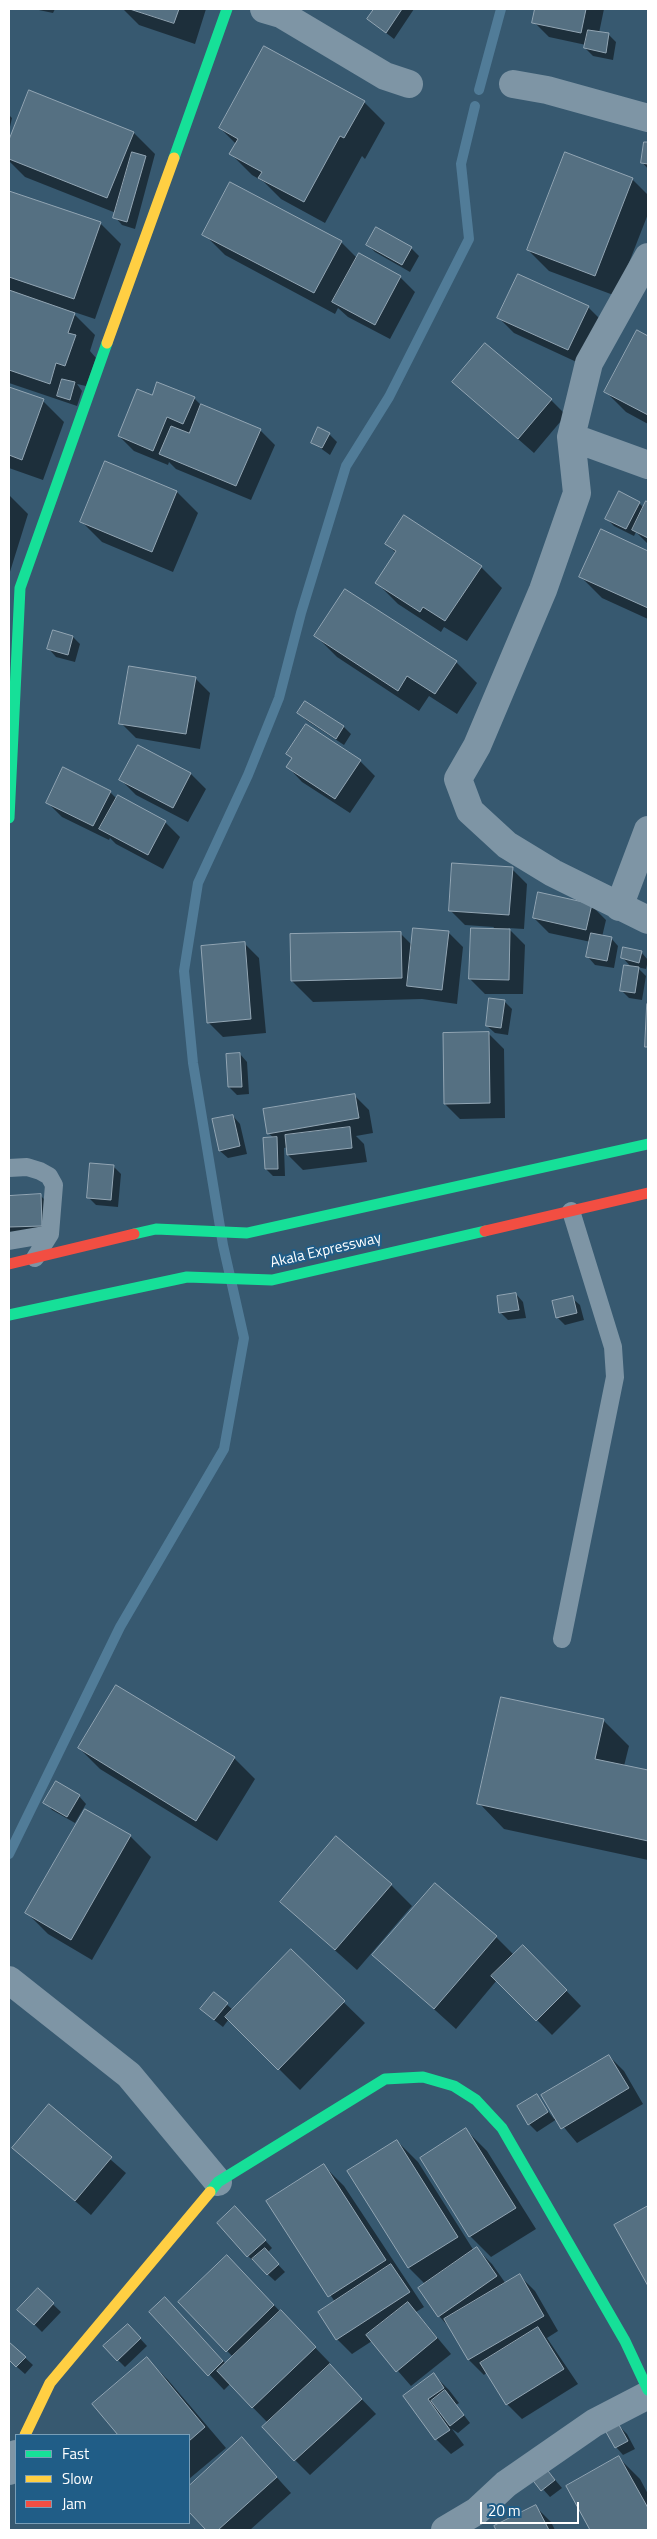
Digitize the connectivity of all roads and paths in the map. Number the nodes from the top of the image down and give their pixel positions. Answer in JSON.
{"nodes":[{"id":1,"x":227,"y":9,"type":"edge"},
{"id":2,"x":264,"y":9,"type":"edge"},
{"id":3,"x":409,"y":84,"type":"dead end"},
{"id":4,"x":513,"y":84,"type":"dead end"},
{"id":5,"x":648,"y":118,"type":"edge"},
{"id":6,"x":648,"y":257,"type":"edge"},
{"id":7,"x":571,"y":437,"type":"junction"},
{"id":8,"x":648,"y":465,"type":"edge"},
{"id":9,"x":14,"y":588,"type":"edge"},
{"id":10,"x":9,"y":818,"type":"edge"},
{"id":11,"x":648,"y":830,"type":"edge"},
{"id":12,"x":618,"y":907,"type":"junction"},
{"id":13,"x":648,"y":920,"type":"edge"},
{"id":14,"x":648,"y":1144,"type":"edge"},
{"id":15,"x":9,"y":1168,"type":"edge"},
{"id":16,"x":648,"y":1193,"type":"edge"},
{"id":17,"x":571,"y":1210,"type":"junction"},
{"id":18,"x":50,"y":1234,"type":"junction"},
{"id":19,"x":9,"y":1241,"type":"edge"},
{"id":20,"x":35,"y":1258,"type":"junction"},
{"id":21,"x":9,"y":1264,"type":"edge"},
{"id":22,"x":9,"y":1315,"type":"edge"},
{"id":23,"x":562,"y":1639,"type":"dead end"},
{"id":24,"x":9,"y":1980,"type":"edge"},
{"id":25,"x":218,"y":2182,"type":"junction"},
{"id":26,"x":648,"y":2390,"type":"edge"},
{"id":27,"x":648,"y":2394,"type":"edge"},
{"id":28,"x":25,"y":2434,"type":"edge"},
{"id":29,"x":15,"y":2456,"type":"edge"},
{"id":30,"x":9,"y":2471,"type":"edge"},
{"id":31,"x":445,"y":2530,"type":"edge"}],
"edges":[{"from":1,"to":9,"type":"street"},
{"from":2,"to":3,"type":"street"},
{"from":4,"to":5,"type":"street"},
{"from":6,"to":7,"type":"street"},
{"from":7,"to":8,"type":"street"},
{"from":7,"to":12,"type":"street"},
{"from":9,"to":10,"type":"street"},
{"from":11,"to":12,"type":"street"},
{"from":12,"to":13,"type":"street"},
{"from":14,"to":20,"type":"street"},
{"from":15,"to":18,"type":"lane"},
{"from":16,"to":17,"type":"street","name":"Akala Expressway"},
{"from":17,"to":22,"type":"street","name":"Akala Expressway"},
{"from":17,"to":23,"type":"lane"},
{"from":18,"to":19,"type":"lane"},
{"from":18,"to":20,"type":"lane"},
{"from":20,"to":21,"type":"street"},
{"from":24,"to":25,"type":"street"},
{"from":25,"to":26,"type":"street"},
{"from":25,"to":28,"type":"street"},
{"from":27,"to":31,"type":"street"},
{"from":29,"to":30,"type":"street"}]}
